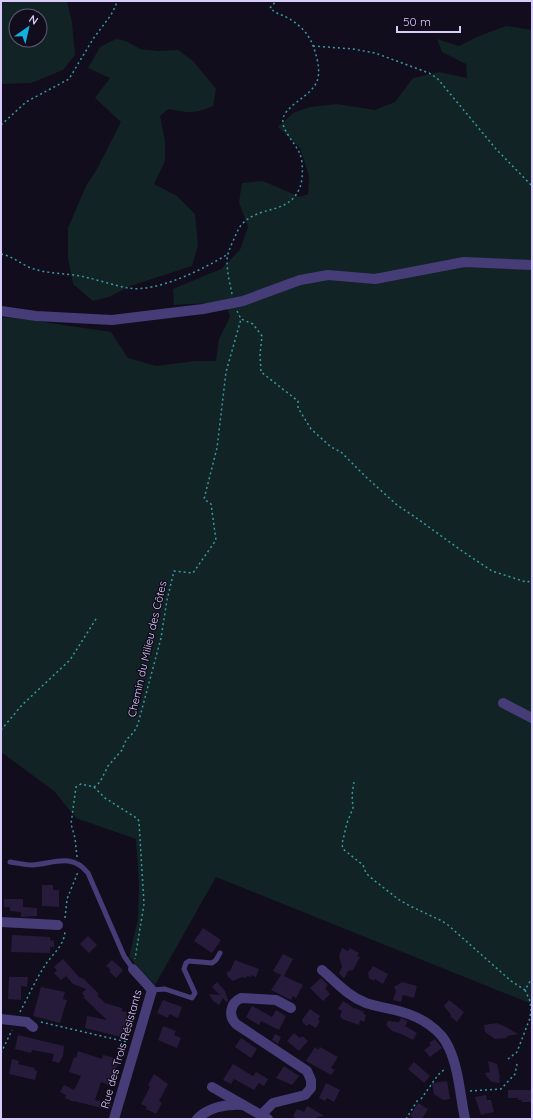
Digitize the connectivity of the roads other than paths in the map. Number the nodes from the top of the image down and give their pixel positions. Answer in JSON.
{"nodes":[{"id":1,"x":532,"y":265,"type":"edge"},
{"id":2,"x":1,"y":311,"type":"edge"},
{"id":3,"x":503,"y":703,"type":"dead end"},
{"id":4,"x":532,"y":718,"type":"edge"},
{"id":5,"x":10,"y":862,"type":"dead end"},
{"id":6,"x":1,"y":922,"type":"edge"},
{"id":7,"x":62,"y":924,"type":"road end"},
{"id":8,"x":220,"y":953,"type":"dead end"},
{"id":9,"x":133,"y":969,"type":"joint"},
{"id":10,"x":322,"y":970,"type":"dead end"},
{"id":11,"x":152,"y":990,"type":"junction"},
{"id":12,"x":291,"y":1008,"type":"dead end"},
{"id":13,"x":1,"y":1019,"type":"edge"},
{"id":14,"x":33,"y":1027,"type":"road end"},
{"id":15,"x":212,"y":1087,"type":"dead end"},
{"id":16,"x":243,"y":1105,"type":"junction"},
{"id":17,"x":265,"y":1117,"type":"edge"},
{"id":18,"x":114,"y":1119,"type":"edge"},
{"id":19,"x":197,"y":1119,"type":"edge"},
{"id":20,"x":465,"y":1119,"type":"edge"}],
"edges":[{"from":1,"to":2,"type":"street"},
{"from":3,"to":4,"type":"street"},
{"from":5,"to":9,"type":"lane"},
{"from":6,"to":7,"type":"street"},
{"from":8,"to":11,"type":"lane"},
{"from":9,"to":11,"type":"street","name":"Rue des Trois Résistants"},
{"from":10,"to":20,"type":"street"},
{"from":11,"to":18,"type":"street","name":"Rue des Trois Résistants"},
{"from":12,"to":17,"type":"street"},
{"from":13,"to":14,"type":"street"},
{"from":15,"to":16,"type":"street"},
{"from":16,"to":17,"type":"street"},
{"from":16,"to":19,"type":"street"}]}
